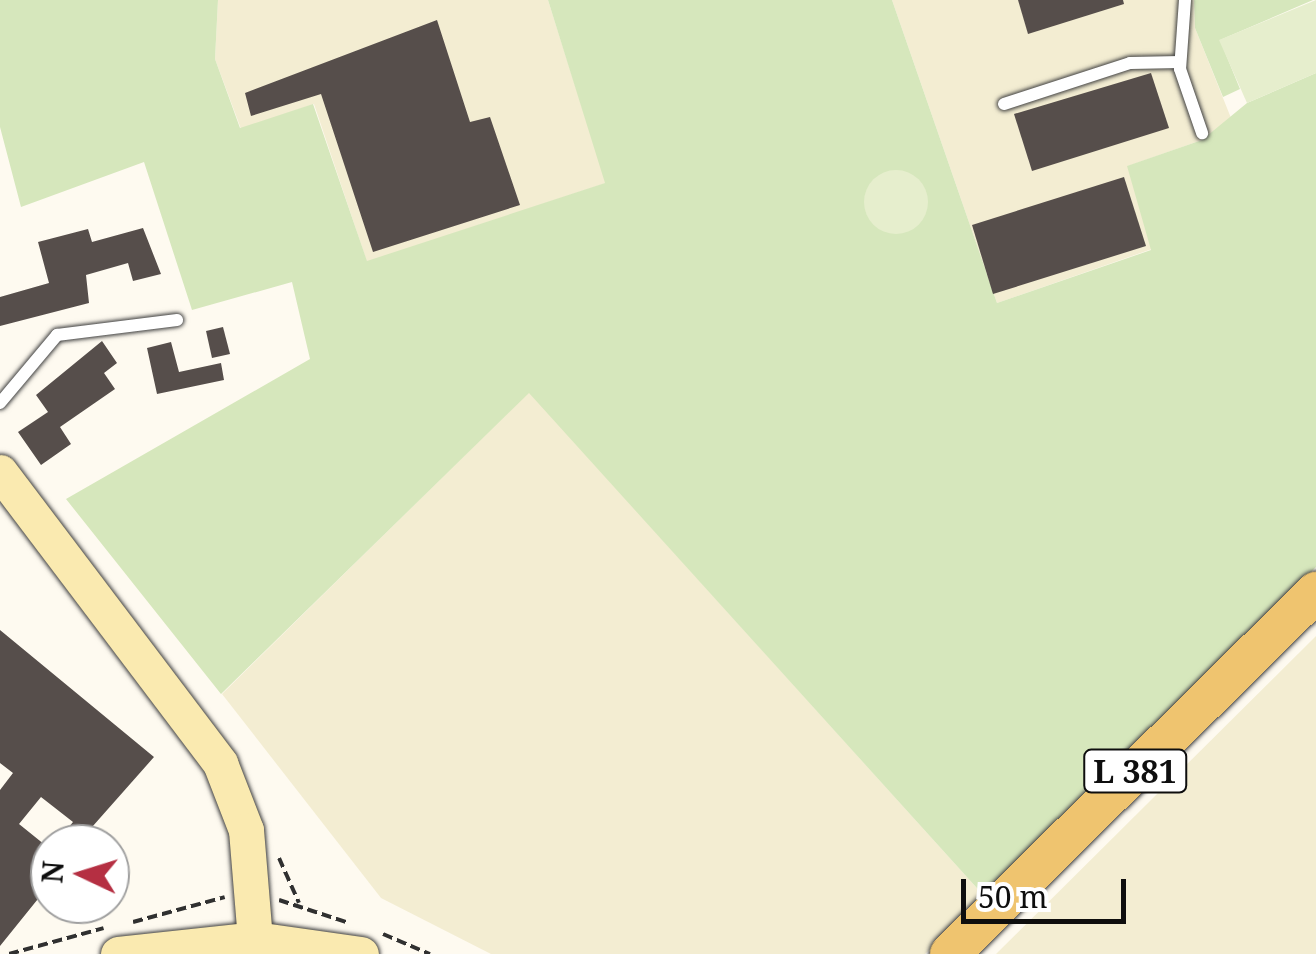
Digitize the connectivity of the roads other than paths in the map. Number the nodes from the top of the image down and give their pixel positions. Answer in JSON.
{"nodes":[{"id":1,"x":1184,"y":0,"type":"edge"},
{"id":2,"x":1180,"y":62,"type":"junction"},
{"id":3,"x":1004,"y":104,"type":"dead end"},
{"id":4,"x":1202,"y":133,"type":"dead end"},
{"id":5,"x":177,"y":320,"type":"dead end"},
{"id":6,"x":0,"y":403,"type":"edge"},
{"id":7,"x":0,"y":472,"type":"edge"},
{"id":8,"x":1316,"y":592,"type":"edge"},
{"id":9,"x":255,"y":939,"type":"junction"},
{"id":10,"x":952,"y":952,"type":"edge"},
{"id":11,"x":118,"y":954,"type":"edge"},
{"id":12,"x":360,"y":954,"type":"edge"}],
"edges":[{"from":1,"to":2,"type":"lane"},
{"from":2,"to":3,"type":"lane"},
{"from":2,"to":4,"type":"lane"},
{"from":5,"to":6,"type":"lane"},
{"from":7,"to":9,"type":"street"},
{"from":8,"to":10,"type":"main road","number":"L 381"},
{"from":9,"to":11,"type":"street"},
{"from":9,"to":12,"type":"street"}]}
